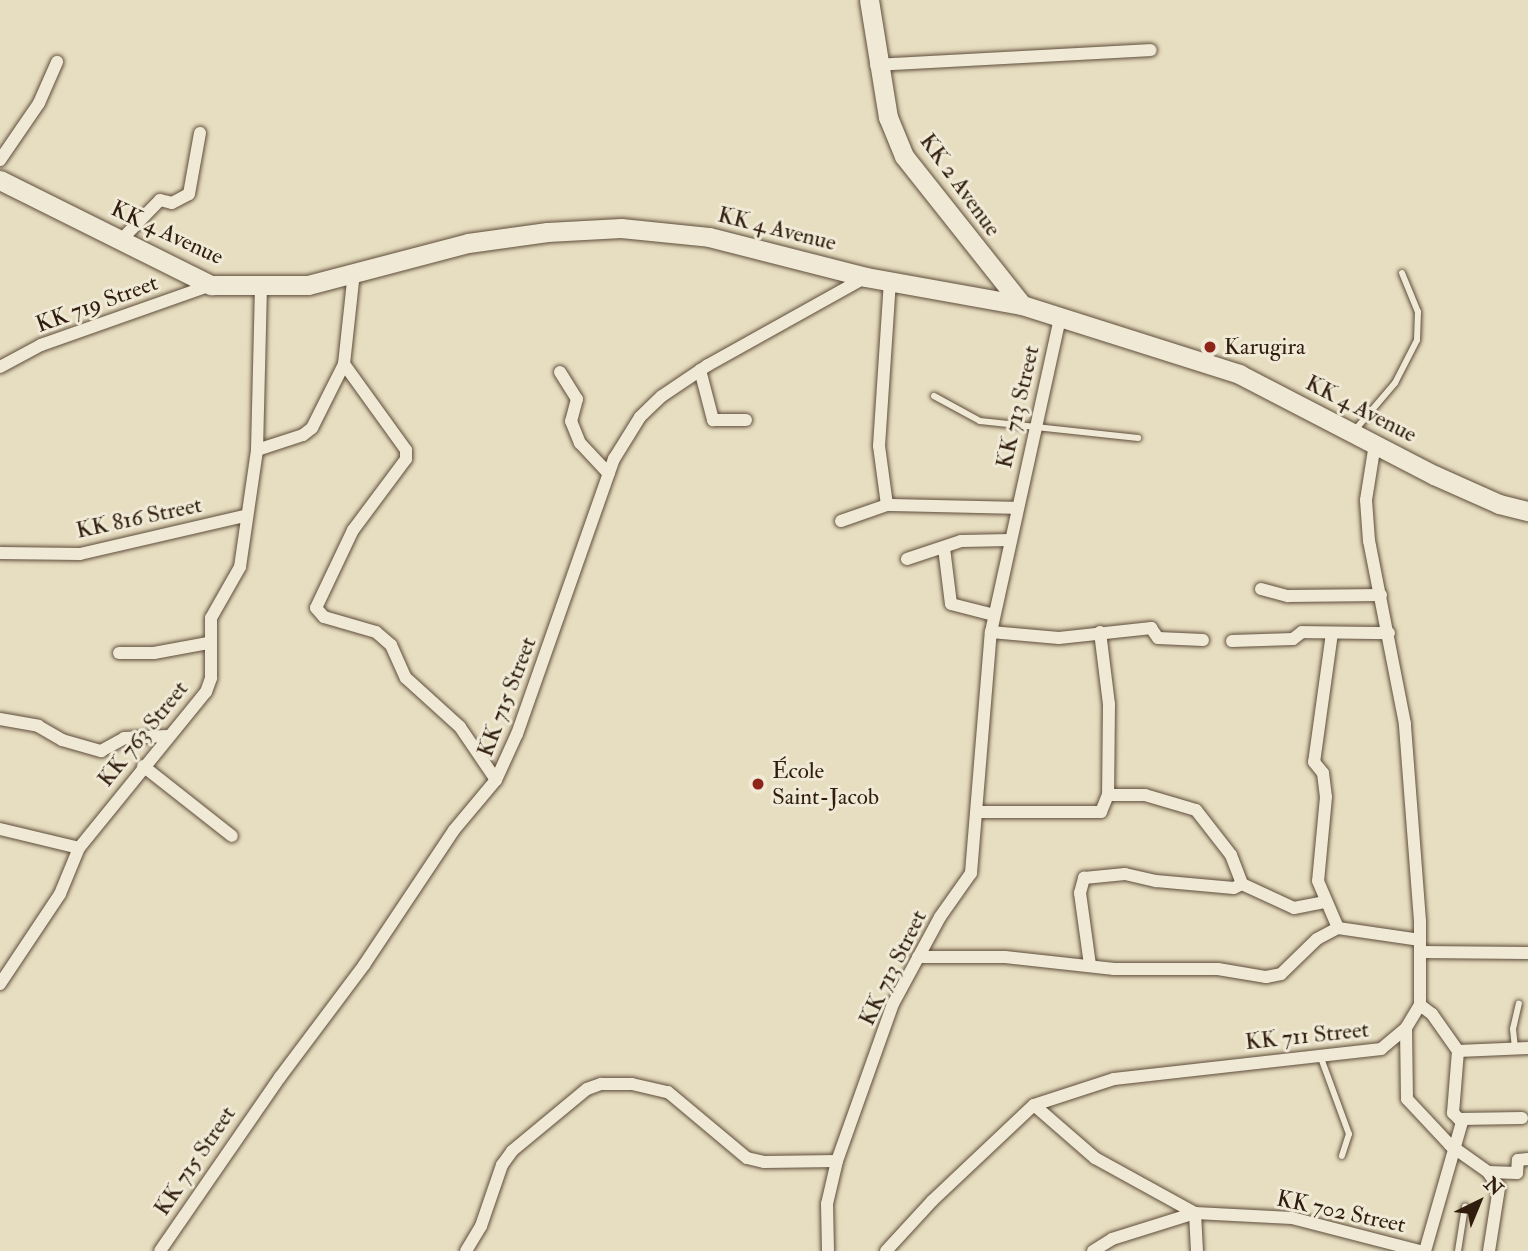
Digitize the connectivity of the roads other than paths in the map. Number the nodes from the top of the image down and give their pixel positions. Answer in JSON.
{"nodes":[{"id":1,"x":869,"y":0,"type":"edge"},
{"id":2,"x":1151,"y":50,"type":"dead end"},
{"id":3,"x":57,"y":62,"type":"dead end"},
{"id":4,"x":876,"y":65,"type":"junction"},
{"id":5,"x":200,"y":133,"type":"dead end"},
{"id":6,"x":0,"y":160,"type":"edge"},
{"id":7,"x":0,"y":180,"type":"edge"},
{"id":8,"x":121,"y":240,"type":"junction"},
{"id":9,"x":354,"y":272,"type":"junction"},
{"id":10,"x":1402,"y":273,"type":"dead end"},
{"id":11,"x":866,"y":277,"type":"junction"},
{"id":12,"x":890,"y":281,"type":"junction"},
{"id":13,"x":211,"y":285,"type":"junction"},
{"id":14,"x":261,"y":286,"type":"junction"},
{"id":15,"x":1022,"y":304,"type":"junction"},
{"id":16,"x":1060,"y":319,"type":"junction"},
{"id":17,"x":344,"y":364,"type":"junction"},
{"id":18,"x":0,"y":367,"type":"edge"},
{"id":19,"x":700,"y":370,"type":"junction"},
{"id":20,"x":560,"y":373,"type":"dead end"},
{"id":21,"x":934,"y":396,"type":"dead end"},
{"id":22,"x":747,"y":420,"type":"dead end"},
{"id":23,"x":1035,"y":425,"type":"junction"},
{"id":24,"x":1353,"y":432,"type":"junction"},
{"id":25,"x":1138,"y":438,"type":"dead end"},
{"id":26,"x":1376,"y":444,"type":"junction"},
{"id":27,"x":257,"y":450,"type":"junction"},
{"id":28,"x":609,"y":474,"type":"junction"},
{"id":29,"x":887,"y":505,"type":"junction"},
{"id":30,"x":1016,"y":508,"type":"junction"},
{"id":31,"x":1528,"y":511,"type":"edge"},
{"id":32,"x":244,"y":516,"type":"junction"},
{"id":33,"x":841,"y":522,"type":"dead end"},
{"id":34,"x":1010,"y":540,"type":"junction"},
{"id":35,"x":944,"y":548,"type":"junction"},
{"id":36,"x":0,"y":552,"type":"edge"},
{"id":37,"x":907,"y":559,"type":"dead end"},
{"id":38,"x":1261,"y":589,"type":"dead end"},
{"id":39,"x":1381,"y":595,"type":"junction"},
{"id":40,"x":994,"y":615,"type":"junction"},
{"id":41,"x":991,"y":632,"type":"junction"},
{"id":42,"x":1100,"y":632,"type":"junction"},
{"id":43,"x":1332,"y":633,"type":"junction"},
{"id":44,"x":1389,"y":633,"type":"junction"},
{"id":45,"x":1202,"y":640,"type":"dead end"},
{"id":46,"x":1232,"y":641,"type":"dead end"},
{"id":47,"x":208,"y":643,"type":"junction"},
{"id":48,"x":119,"y":653,"type":"dead end"},
{"id":49,"x":0,"y":719,"type":"edge"},
{"id":50,"x":167,"y":736,"type":"junction"},
{"id":51,"x":143,"y":766,"type":"junction"},
{"id":52,"x":496,"y":780,"type":"junction"},
{"id":53,"x":1108,"y":795,"type":"junction"},
{"id":54,"x":977,"y":813,"type":"junction"},
{"id":55,"x":0,"y":829,"type":"edge"},
{"id":56,"x":232,"y":836,"type":"dead end"},
{"id":57,"x":79,"y":848,"type":"junction"},
{"id":58,"x":1242,"y":884,"type":"junction"},
{"id":59,"x":1325,"y":902,"type":"junction"},
{"id":60,"x":1338,"y":928,"type":"junction"},
{"id":61,"x":1420,"y":946,"type":"junction"},
{"id":62,"x":1528,"y":953,"type":"edge"},
{"id":63,"x":918,"y":957,"type":"junction"},
{"id":64,"x":1090,"y":965,"type":"junction"},
{"id":65,"x":0,"y":984,"type":"edge"},
{"id":66,"x":1420,"y":1004,"type":"junction"},
{"id":67,"x":1519,"y":1004,"type":"dead end"},
{"id":68,"x":1406,"y":1028,"type":"junction"},
{"id":69,"x":1521,"y":1048,"type":"edge"},
{"id":70,"x":1458,"y":1051,"type":"junction"},
{"id":71,"x":1321,"y":1058,"type":"junction"},
{"id":72,"x":1034,"y":1105,"type":"junction"},
{"id":73,"x":1522,"y":1118,"type":"dead end"},
{"id":74,"x":1459,"y":1119,"type":"junction"},
{"id":75,"x":1454,"y":1149,"type":"junction"},
{"id":76,"x":1342,"y":1156,"type":"dead end"},
{"id":77,"x":1528,"y":1159,"type":"edge"},
{"id":78,"x":837,"y":1161,"type":"junction"},
{"id":79,"x":1488,"y":1172,"type":"junction"},
{"id":80,"x":1465,"y":1207,"type":"dead end"},
{"id":81,"x":1195,"y":1213,"type":"junction"},
{"id":82,"x":160,"y":1251,"type":"edge"},
{"id":83,"x":467,"y":1251,"type":"edge"},
{"id":84,"x":828,"y":1251,"type":"edge"},
{"id":85,"x":886,"y":1251,"type":"edge"},
{"id":86,"x":1093,"y":1251,"type":"edge"},
{"id":87,"x":1197,"y":1251,"type":"edge"},
{"id":88,"x":1420,"y":1251,"type":"edge"},
{"id":89,"x":1425,"y":1251,"type":"edge"},
{"id":90,"x":1458,"y":1251,"type":"edge"},
{"id":91,"x":1489,"y":1251,"type":"edge"}],
"edges":[{"from":1,"to":4,"type":"main road","name":"KK 2 Avenue"},
{"from":2,"to":4,"type":"street"},
{"from":3,"to":6,"type":"street"},
{"from":4,"to":15,"type":"main road","name":"KK 2 Avenue"},
{"from":5,"to":8,"type":"street"},
{"from":7,"to":8,"type":"main road","name":"KK 4 Avenue"},
{"from":8,"to":13,"type":"main road","name":"KK 4 Avenue"},
{"from":9,"to":11,"type":"main road","name":"KK 4 Avenue"},
{"from":9,"to":14,"type":"main road","name":"KK 4 Avenue"},
{"from":9,"to":17,"type":"street"},
{"from":10,"to":24,"type":"lane"},
{"from":11,"to":12,"type":"main road","name":"KK 4 Avenue"},
{"from":11,"to":19,"type":"street","name":"KK 715 Street"},
{"from":12,"to":15,"type":"main road","name":"KK 4 Avenue"},
{"from":12,"to":29,"type":"street"},
{"from":13,"to":14,"type":"main road","name":"KK 4 Avenue"},
{"from":13,"to":18,"type":"street","name":"KK 719 Street"},
{"from":14,"to":27,"type":"street","name":"KK 763 Street"},
{"from":15,"to":16,"type":"main road","name":"KK 4 Avenue"},
{"from":16,"to":23,"type":"street","name":"KK 713 Street"},
{"from":16,"to":24,"type":"main road","name":"KK 4 Avenue"},
{"from":17,"to":27,"type":"street"},
{"from":17,"to":52,"type":"street"},
{"from":19,"to":22,"type":"street"},
{"from":19,"to":28,"type":"street","name":"KK 715 Street"},
{"from":20,"to":28,"type":"street"},
{"from":21,"to":23,"type":"lane"},
{"from":23,"to":25,"type":"lane"},
{"from":23,"to":30,"type":"street","name":"KK 713 Street"},
{"from":24,"to":26,"type":"main road","name":"KK 4 Avenue"},
{"from":26,"to":31,"type":"main road","name":"KK 4 Avenue"},
{"from":26,"to":39,"type":"street"},
{"from":27,"to":32,"type":"street","name":"KK 763 Street"},
{"from":28,"to":52,"type":"street","name":"KK 715 Street"},
{"from":29,"to":30,"type":"street"},
{"from":29,"to":33,"type":"street"},
{"from":30,"to":34,"type":"street","name":"KK 713 Street"},
{"from":32,"to":36,"type":"street","name":"KK 816 Street"},
{"from":32,"to":47,"type":"street","name":"KK 763 Street"},
{"from":34,"to":35,"type":"street"},
{"from":34,"to":40,"type":"street","name":"KK 713 Street"},
{"from":35,"to":37,"type":"street"},
{"from":35,"to":40,"type":"street"},
{"from":38,"to":39,"type":"street"},
{"from":39,"to":44,"type":"street"},
{"from":40,"to":41,"type":"street","name":"KK 713 Street"},
{"from":41,"to":42,"type":"street"},
{"from":41,"to":54,"type":"street","name":"KK 713 Street"},
{"from":42,"to":45,"type":"street"},
{"from":42,"to":53,"type":"street"},
{"from":43,"to":44,"type":"street"},
{"from":43,"to":46,"type":"street"},
{"from":43,"to":59,"type":"street"},
{"from":44,"to":61,"type":"street"},
{"from":47,"to":48,"type":"street"},
{"from":47,"to":50,"type":"street","name":"KK 763 Street"},
{"from":49,"to":50,"type":"street"},
{"from":50,"to":51,"type":"street","name":"KK 763 Street"},
{"from":51,"to":56,"type":"street"},
{"from":51,"to":57,"type":"street","name":"KK 763 Street"},
{"from":52,"to":82,"type":"street","name":"KK 715 Street"},
{"from":53,"to":54,"type":"street"},
{"from":53,"to":58,"type":"street"},
{"from":54,"to":63,"type":"street","name":"KK 713 Street"},
{"from":55,"to":57,"type":"street"},
{"from":57,"to":65,"type":"street","name":"KK 763 Street"},
{"from":58,"to":59,"type":"street"},
{"from":58,"to":64,"type":"street"},
{"from":59,"to":60,"type":"street"},
{"from":60,"to":61,"type":"street"},
{"from":60,"to":64,"type":"street"},
{"from":61,"to":62,"type":"street"},
{"from":61,"to":66,"type":"street"},
{"from":63,"to":64,"type":"street"},
{"from":63,"to":78,"type":"street","name":"KK 713 Street"},
{"from":66,"to":68,"type":"street","name":"KK 711 Street"},
{"from":66,"to":70,"type":"street"},
{"from":67,"to":69,"type":"lane"},
{"from":68,"to":71,"type":"street","name":"KK 711 Street"},
{"from":68,"to":75,"type":"street"},
{"from":69,"to":70,"type":"street"},
{"from":70,"to":74,"type":"street"},
{"from":71,"to":72,"type":"street","name":"KK 711 Street"},
{"from":71,"to":76,"type":"lane"},
{"from":72,"to":81,"type":"street"},
{"from":72,"to":85,"type":"street","name":"KK 711 Street"},
{"from":73,"to":74,"type":"street"},
{"from":74,"to":75,"type":"street"},
{"from":75,"to":79,"type":"street"},
{"from":75,"to":89,"type":"street"},
{"from":77,"to":79,"type":"street"},
{"from":78,"to":83,"type":"street"},
{"from":78,"to":84,"type":"street","name":"KK 713 Street"},
{"from":79,"to":91,"type":"street"},
{"from":80,"to":90,"type":"lane"},
{"from":81,"to":86,"type":"street","name":"KK 702 Street"},
{"from":81,"to":87,"type":"street"},
{"from":81,"to":88,"type":"street","name":"KK 702 Street"}]}
